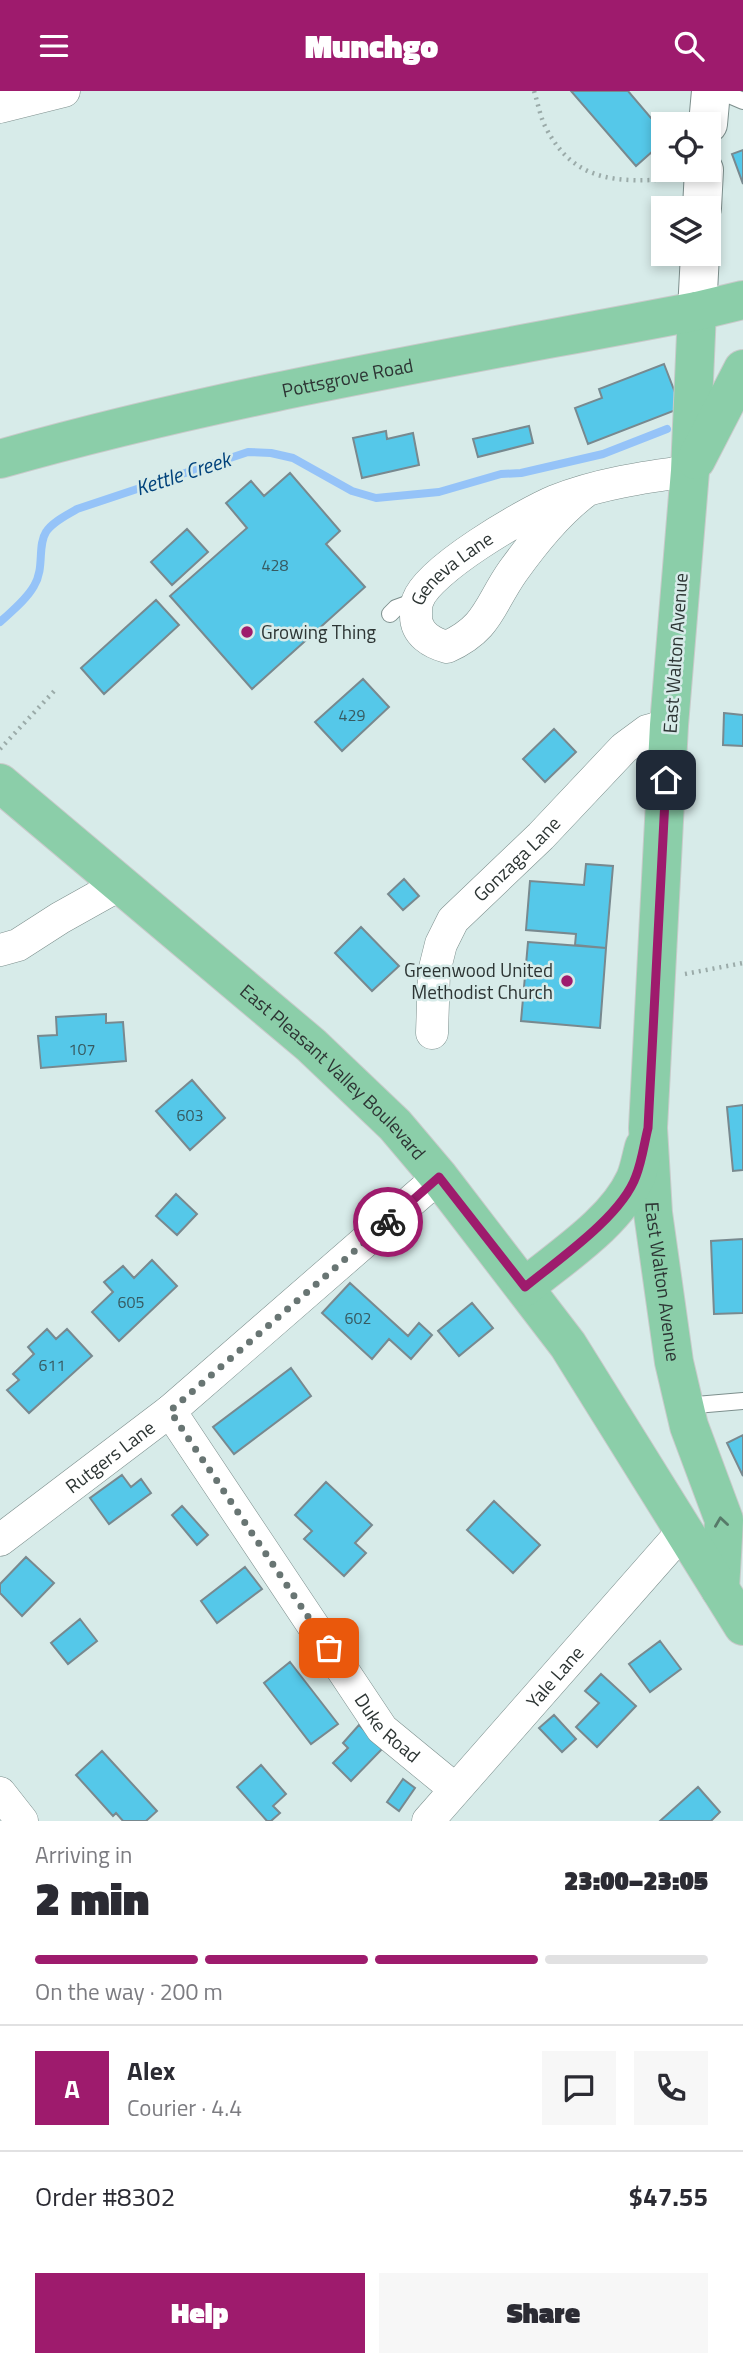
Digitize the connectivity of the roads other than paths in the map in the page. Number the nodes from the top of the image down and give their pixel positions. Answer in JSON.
{"nodes":[{"id":1,"x":64,"y":91,"type":"edge"},
{"id":2,"x":0,"y":107,"type":"edge"},
{"id":3,"x":699,"y":266,"type":"edge"},
{"id":4,"x":743,"y":300,"type":"edge"},
{"id":5,"x":697,"y":311,"type":"junction"},
{"id":6,"x":743,"y":369,"type":"edge"},
{"id":7,"x":0,"y":459,"type":"edge"},
{"id":8,"x":690,"y":471,"type":"junction"},
{"id":9,"x":586,"y":491,"type":"junction"},
{"id":10,"x":418,"y":600,"type":"junction"},
{"id":11,"x":390,"y":614,"type":"dead end"},
{"id":12,"x":669,"y":725,"type":"junction"},
{"id":13,"x":0,"y":783,"type":"edge"},
{"id":14,"x":119,"y":885,"type":"junction"},
{"id":15,"x":60,"y":918,"type":"junction"},
{"id":16,"x":0,"y":933,"type":"edge"},
{"id":17,"x":0,"y":950,"type":"edge"},
{"id":18,"x":432,"y":1033,"type":"dead end"},
{"id":19,"x":648,"y":1128,"type":"junction"},
{"id":20,"x":439,"y":1177,"type":"junction"},
{"id":21,"x":525,"y":1287,"type":"junction"},
{"id":22,"x":743,"y":1401,"type":"edge"},
{"id":23,"x":684,"y":1406,"type":"junction"},
{"id":24,"x":170,"y":1411,"type":"junction"},
{"id":25,"x":683,"y":1531,"type":"junction"},
{"id":26,"x":0,"y":1541,"type":"edge"},
{"id":27,"x":726,"y":1586,"type":"junction"},
{"id":28,"x":743,"y":1626,"type":"edge"},
{"id":29,"x":455,"y":1789,"type":"junction"},
{"id":30,"x":0,"y":1793,"type":"edge"},
{"id":31,"x":22,"y":1821,"type":"edge"},
{"id":32,"x":428,"y":1821,"type":"edge"}],
"edges":[{"from":1,"to":2,"type":"street"},
{"from":3,"to":5,"type":"main road","name":"East Walton Avenue"},
{"from":4,"to":5,"type":"main road","name":"Pottsgrove Road"},
{"from":5,"to":7,"type":"main road","name":"Pottsgrove Road"},
{"from":5,"to":8,"type":"main road","name":"East Walton Avenue"},
{"from":6,"to":8,"type":"main road"},
{"from":8,"to":9,"type":"street","name":"Geneva Lane"},
{"from":8,"to":12,"type":"main road","name":"East Walton Avenue"},
{"from":9,"to":10,"type":"street","name":"Geneva Lane"},
{"from":9,"to":10,"type":"street","name":"Geneva Lane"},
{"from":10,"to":11,"type":"lane"},
{"from":12,"to":18,"type":"street","name":"Gonzaga Lane"},
{"from":12,"to":19,"type":"main road","name":"East Walton Avenue"},
{"from":13,"to":14,"type":"main road","name":"East Pleasant Valley Boulevard"},
{"from":14,"to":15,"type":"street"},
{"from":14,"to":20,"type":"main road","name":"East Pleasant Valley Boulevard"},
{"from":15,"to":16,"type":"street"},
{"from":15,"to":17,"type":"street"},
{"from":19,"to":21,"type":"main road"},
{"from":19,"to":23,"type":"main road","name":"East Walton Avenue"},
{"from":20,"to":21,"type":"main road","name":"East Pleasant Valley Boulevard"},
{"from":20,"to":24,"type":"street","name":"Rutgers Lane"},
{"from":21,"to":25,"type":"main road","name":"East Pleasant Valley Boulevard"},
{"from":22,"to":23,"type":"lane"},
{"from":27,"to":23,"type":"main road","name":"East Walton Avenue","one_way":true},
{"from":24,"to":26,"type":"street","name":"Rutgers Lane"},
{"from":24,"to":29,"type":"street","name":"Duke Road"},
{"from":25,"to":27,"type":"main road","name":"East Pleasant Valley Boulevard"},
{"from":25,"to":29,"type":"street","name":"Yale Lane"},
{"from":27,"to":28,"type":"main road","name":"East Pleasant Valley Boulevard"},
{"from":29,"to":32,"type":"street","name":"Yale Lane"},
{"from":30,"to":31,"type":"street"}]}
